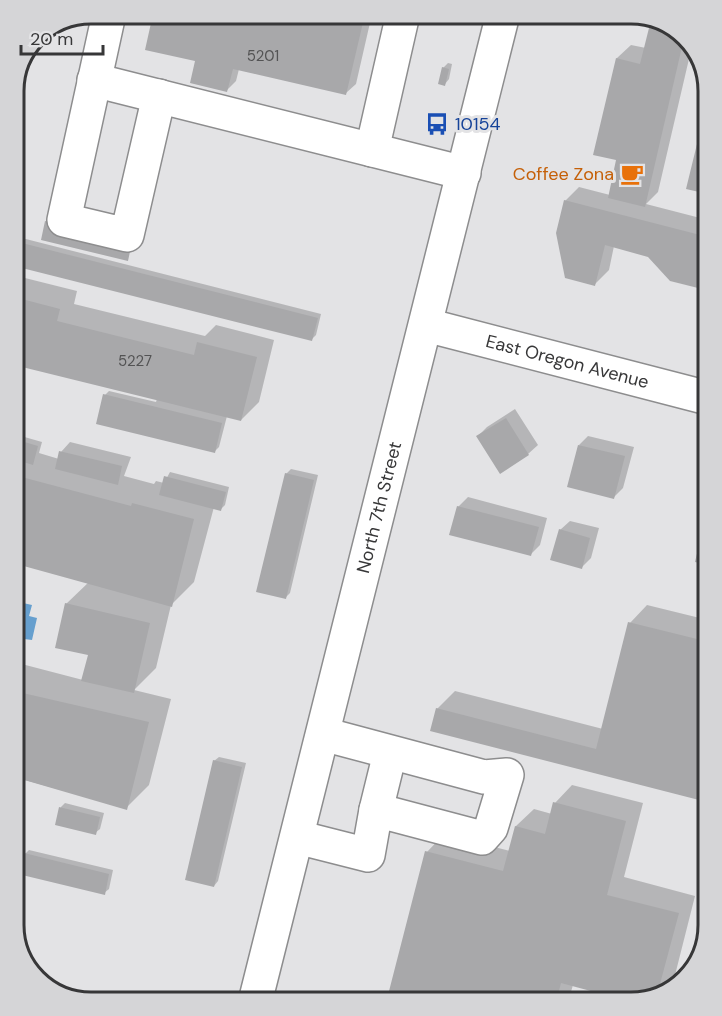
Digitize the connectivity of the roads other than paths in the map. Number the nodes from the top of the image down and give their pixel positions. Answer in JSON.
{"nodes":[{"id":1,"x":107,"y":24,"type":"edge"},
{"id":2,"x":401,"y":24,"type":"edge"},
{"id":3,"x":501,"y":24,"type":"edge"},
{"id":4,"x":94,"y":80,"type":"junction"},
{"id":5,"x":159,"y":96,"type":"junction"},
{"id":6,"x":372,"y":150,"type":"junction"},
{"id":7,"x":464,"y":173,"type":"junction"},
{"id":8,"x":426,"y":325,"type":"junction"},
{"id":9,"x":698,"y":395,"type":"edge"},
{"id":10,"x":323,"y":734,"type":"junction"},
{"id":11,"x":390,"y":753,"type":"junction"},
{"id":12,"x":376,"y":810,"type":"junction"},
{"id":13,"x":297,"y":837,"type":"junction"},
{"id":14,"x":258,"y":992,"type":"edge"}],
"edges":[{"from":1,"to":4,"type":"main road"},
{"from":2,"to":6,"type":"main road"},
{"from":3,"to":7,"type":"main road","name":"North 7th Street"},
{"from":4,"to":5,"type":"main road"},
{"from":4,"to":5,"type":"main road"},
{"from":5,"to":6,"type":"main road"},
{"from":6,"to":7,"type":"main road"},
{"from":7,"to":8,"type":"main road","name":"North 7th Street"},
{"from":8,"to":9,"type":"main road","name":"East Oregon Avenue"},
{"from":8,"to":10,"type":"main road","name":"North 7th Street"},
{"from":10,"to":11,"type":"main road"},
{"from":10,"to":13,"type":"main road","name":"North 7th Street"},
{"from":11,"to":12,"type":"main road"},
{"from":11,"to":12,"type":"main road"},
{"from":12,"to":13,"type":"main road"},
{"from":13,"to":14,"type":"main road","name":"North 7th Street"}]}
